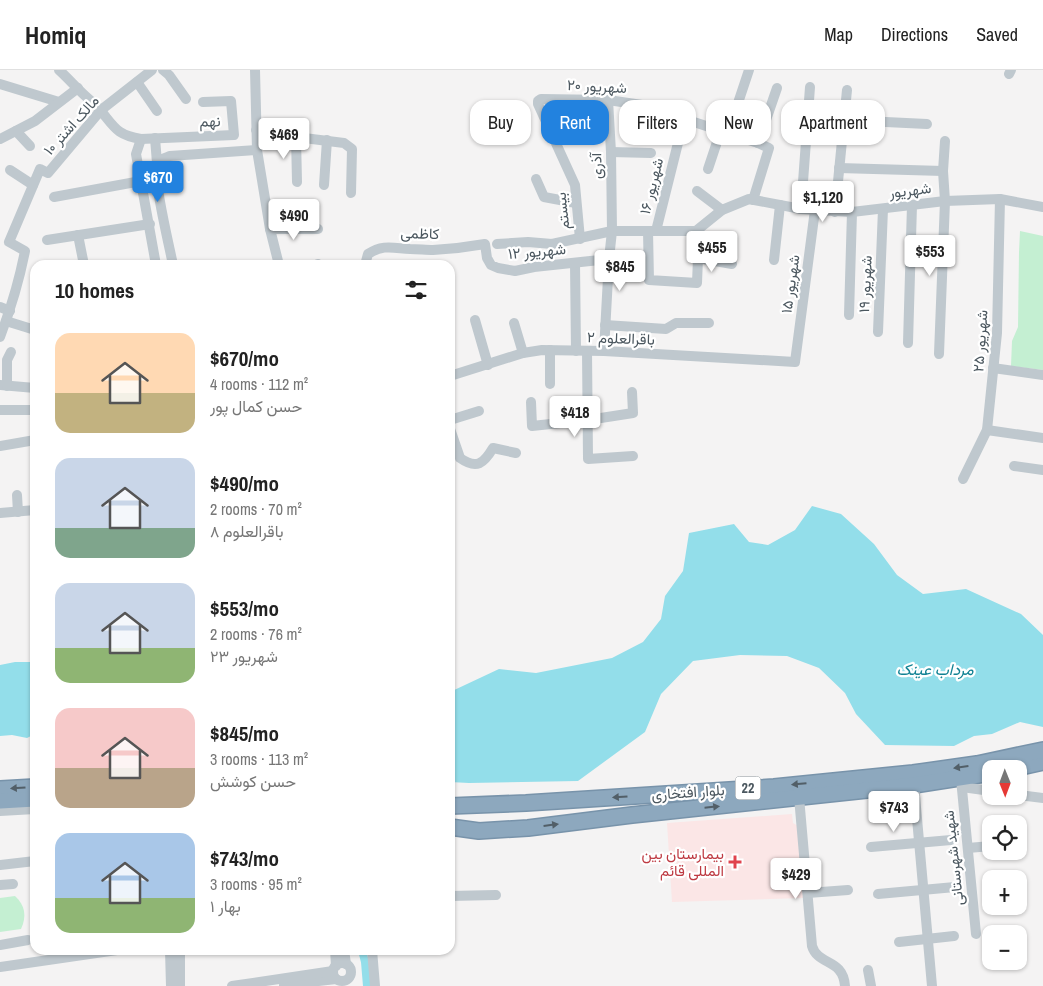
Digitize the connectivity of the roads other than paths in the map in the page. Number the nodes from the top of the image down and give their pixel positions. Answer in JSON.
{"nodes":[{"id":1,"x":59,"y":70,"type":"edge"},
{"id":2,"x":152,"y":70,"type":"edge"},
{"id":3,"x":163,"y":70,"type":"edge"},
{"id":4,"x":256,"y":70,"type":"edge"},
{"id":5,"x":749,"y":70,"type":"edge"},
{"id":6,"x":137,"y":82,"type":"junction"},
{"id":7,"x":0,"y":84,"type":"edge"},
{"id":8,"x":810,"y":87,"type":"dead end"},
{"id":9,"x":78,"y":88,"type":"junction"},
{"id":10,"x":778,"y":88,"type":"dead end"},
{"id":11,"x":847,"y":90,"type":"dead end"},
{"id":12,"x":186,"y":99,"type":"dead end"},
{"id":13,"x":541,"y":99,"type":"joint"},
{"id":14,"x":608,"y":100,"type":"edge"},
{"id":15,"x":737,"y":100,"type":"edge"},
{"id":16,"x":846,"y":100,"type":"edge"},
{"id":17,"x":59,"y":102,"type":"junction"},
{"id":18,"x":203,"y":102,"type":"dead end"},
{"id":19,"x":771,"y":107,"type":"edge"},
{"id":20,"x":101,"y":110,"type":"junction"},
{"id":21,"x":157,"y":111,"type":"dead end"},
{"id":22,"x":609,"y":117,"type":"edge"},
{"id":23,"x":885,"y":122,"type":"edge"},
{"id":24,"x":927,"y":124,"type":"dead end"},
{"id":25,"x":256,"y":130,"type":"junction"},
{"id":26,"x":6,"y":135,"type":"edge"},
{"id":27,"x":296,"y":137,"type":"junction"},
{"id":28,"x":141,"y":139,"type":"junction"},
{"id":29,"x":327,"y":140,"type":"junction"},
{"id":30,"x":945,"y":141,"type":"dead end"},
{"id":31,"x":677,"y":145,"type":"edge"},
{"id":32,"x":719,"y":145,"type":"edge"},
{"id":33,"x":762,"y":145,"type":"edge"},
{"id":34,"x":841,"y":145,"type":"edge"},
{"id":35,"x":30,"y":146,"type":"dead end"},
{"id":36,"x":257,"y":150,"type":"junction"},
{"id":37,"x":157,"y":151,"type":"junction"},
{"id":38,"x":611,"y":152,"type":"junction"},
{"id":39,"x":651,"y":153,"type":"dead end"},
{"id":40,"x":839,"y":168,"type":"junction"},
{"id":41,"x":708,"y":169,"type":"dead end"},
{"id":42,"x":10,"y":170,"type":"dead end"},
{"id":43,"x":943,"y":171,"type":"junction"},
{"id":44,"x":536,"y":179,"type":"dead end"},
{"id":45,"x":141,"y":181,"type":"junction"},
{"id":46,"x":297,"y":182,"type":"dead end"},
{"id":47,"x":33,"y":185,"type":"junction"},
{"id":48,"x":324,"y":186,"type":"dead end"},
{"id":49,"x":697,"y":191,"type":"dead end"},
{"id":50,"x":351,"y":193,"type":"dead end"},
{"id":51,"x":54,"y":197,"type":"dead end"},
{"id":52,"x":753,"y":200,"type":"junction"},
{"id":53,"x":1000,"y":200,"type":"junction"},
{"id":54,"x":945,"y":201,"type":"junction"},
{"id":55,"x":576,"y":203,"type":"junction"},
{"id":56,"x":780,"y":205,"type":"junction"},
{"id":57,"x":912,"y":205,"type":"junction"},
{"id":58,"x":1043,"y":207,"type":"edge"},
{"id":59,"x":883,"y":208,"type":"junction"},
{"id":60,"x":801,"y":209,"type":"junction"},
{"id":61,"x":722,"y":210,"type":"junction"},
{"id":62,"x":815,"y":210,"type":"junction"},
{"id":63,"x":835,"y":212,"type":"junction"},
{"id":64,"x":852,"y":212,"type":"junction"},
{"id":65,"x":150,"y":224,"type":"junction"},
{"id":66,"x":270,"y":229,"type":"junction"},
{"id":67,"x":318,"y":229,"type":"dead end"},
{"id":68,"x":612,"y":231,"type":"junction"},
{"id":69,"x":652,"y":231,"type":"junction"},
{"id":70,"x":696,"y":231,"type":"junction"},
{"id":71,"x":78,"y":235,"type":"junction"},
{"id":72,"x":580,"y":239,"type":"junction"},
{"id":73,"x":47,"y":240,"type":"dead end"},
{"id":74,"x":485,"y":244,"type":"joint"},
{"id":75,"x":497,"y":244,"type":"dead end"},
{"id":76,"x":698,"y":258,"type":"junction"},
{"id":77,"x":609,"y":259,"type":"junction"},
{"id":78,"x":83,"y":260,"type":"edge"},
{"id":79,"x":155,"y":260,"type":"edge"},
{"id":80,"x":171,"y":260,"type":"edge"},
{"id":81,"x":278,"y":260,"type":"edge"},
{"id":82,"x":366,"y":260,"type":"edge"},
{"id":83,"x":774,"y":260,"type":"dead end"},
{"id":84,"x":575,"y":263,"type":"junction"},
{"id":85,"x":732,"y":264,"type":"dead end"},
{"id":86,"x":0,"y":307,"type":"edge"},
{"id":87,"x":10,"y":311,"type":"junction"},
{"id":88,"x":849,"y":315,"type":"dead end"},
{"id":89,"x":476,"y":320,"type":"dead end"},
{"id":90,"x":6,"y":321,"type":"junction"},
{"id":91,"x":514,"y":323,"type":"dead end"},
{"id":92,"x":709,"y":324,"type":"dead end"},
{"id":93,"x":605,"y":325,"type":"junction"},
{"id":94,"x":30,"y":328,"type":"edge"},
{"id":95,"x":878,"y":332,"type":"dead end"},
{"id":96,"x":0,"y":337,"type":"edge"},
{"id":97,"x":908,"y":342,"type":"dead end"},
{"id":98,"x":550,"y":350,"type":"junction"},
{"id":99,"x":576,"y":351,"type":"junction"},
{"id":100,"x":587,"y":351,"type":"junction"},
{"id":101,"x":604,"y":351,"type":"junction"},
{"id":102,"x":11,"y":352,"type":"dead end"},
{"id":103,"x":523,"y":353,"type":"junction"},
{"id":104,"x":939,"y":354,"type":"dead end"},
{"id":105,"x":795,"y":362,"type":"joint"},
{"id":106,"x":488,"y":365,"type":"junction"},
{"id":107,"x":993,"y":368,"type":"junction"},
{"id":108,"x":455,"y":372,"type":"edge"},
{"id":109,"x":1043,"y":375,"type":"edge"},
{"id":110,"x":550,"y":384,"type":"dead end"},
{"id":111,"x":3,"y":385,"type":"edge"},
{"id":112,"x":30,"y":388,"type":"edge"},
{"id":113,"x":632,"y":392,"type":"dead end"},
{"id":114,"x":531,"y":402,"type":"dead end"},
{"id":115,"x":0,"y":410,"type":"edge"},
{"id":116,"x":30,"y":410,"type":"edge"},
{"id":117,"x":479,"y":411,"type":"dead end"},
{"id":118,"x":455,"y":418,"type":"edge"},
{"id":119,"x":588,"y":420,"type":"junction"},
{"id":120,"x":986,"y":430,"type":"junction"},
{"id":121,"x":1043,"y":438,"type":"edge"},
{"id":122,"x":30,"y":441,"type":"edge"},
{"id":123,"x":455,"y":443,"type":"edge"},
{"id":124,"x":0,"y":446,"type":"edge"},
{"id":125,"x":516,"y":453,"type":"dead end"},
{"id":126,"x":633,"y":456,"type":"dead end"},
{"id":127,"x":1014,"y":466,"type":"dead end"},
{"id":128,"x":1043,"y":470,"type":"edge"},
{"id":129,"x":963,"y":479,"type":"dead end"},
{"id":130,"x":17,"y":495,"type":"dead end"},
{"id":131,"x":30,"y":511,"type":"edge"},
{"id":132,"x":18,"y":512,"type":"junction"},
{"id":133,"x":0,"y":513,"type":"edge"},
{"id":134,"x":1043,"y":750,"type":"edge"},
{"id":135,"x":1043,"y":762,"type":"edge"},
{"id":136,"x":1028,"y":765,"type":"edge"},
{"id":137,"x":982,"y":776,"type":"edge"},
{"id":138,"x":961,"y":783,"type":"junction"},
{"id":139,"x":914,"y":785,"type":"junction"},
{"id":140,"x":30,"y":787,"type":"edge"},
{"id":141,"x":0,"y":789,"type":"edge"},
{"id":142,"x":982,"y":789,"type":"edge"},
{"id":143,"x":1028,"y":796,"type":"edge"},
{"id":144,"x":799,"y":797,"type":"junction"},
{"id":145,"x":1043,"y":798,"type":"edge"},
{"id":146,"x":30,"y":799,"type":"edge"},
{"id":147,"x":0,"y":801,"type":"edge"},
{"id":148,"x":526,"y":803,"type":"junction"},
{"id":149,"x":480,"y":805,"type":"junction"},
{"id":150,"x":455,"y":806,"type":"edge"},
{"id":151,"x":30,"y":809,"type":"edge"},
{"id":152,"x":0,"y":810,"type":"edge"},
{"id":153,"x":455,"y":828,"type":"edge"},
{"id":154,"x":528,"y":828,"type":"junction"},
{"id":155,"x":480,"y":831,"type":"junction"},
{"id":156,"x":950,"y":840,"type":"dead end"},
{"id":157,"x":920,"y":843,"type":"junction"},
{"id":158,"x":870,"y":847,"type":"dead end"},
{"id":159,"x":982,"y":847,"type":"edge"},
{"id":160,"x":968,"y":848,"type":"junction"},
{"id":161,"x":30,"y":862,"type":"edge"},
{"id":162,"x":0,"y":865,"type":"edge"},
{"id":163,"x":13,"y":884,"type":"dead end"},
{"id":164,"x":0,"y":885,"type":"edge"},
{"id":165,"x":955,"y":887,"type":"dead end"},
{"id":166,"x":848,"y":890,"type":"dead end"},
{"id":167,"x":924,"y":890,"type":"junction"},
{"id":168,"x":808,"y":892,"type":"junction"},
{"id":169,"x":878,"y":894,"type":"dead end"},
{"id":170,"x":496,"y":895,"type":"dead end"},
{"id":171,"x":455,"y":896,"type":"edge"},
{"id":172,"x":976,"y":934,"type":"dead end"},
{"id":173,"x":954,"y":936,"type":"dead end"},
{"id":174,"x":928,"y":938,"type":"junction"},
{"id":175,"x":28,"y":940,"type":"dead end"},
{"id":176,"x":899,"y":942,"type":"dead end"},
{"id":177,"x":0,"y":945,"type":"edge"},
{"id":178,"x":83,"y":955,"type":"edge"},
{"id":179,"x":171,"y":955,"type":"edge"},
{"id":180,"x":179,"y":955,"type":"edge"},
{"id":181,"x":336,"y":955,"type":"edge"},
{"id":182,"x":343,"y":955,"type":"edge"},
{"id":183,"x":373,"y":955,"type":"edge"},
{"id":184,"x":0,"y":967,"type":"edge"},
{"id":185,"x":868,"y":970,"type":"dead end"},
{"id":186,"x":341,"y":977,"type":"edge"},
{"id":187,"x":175,"y":982,"type":"edge"},
{"id":188,"x":232,"y":986,"type":"edge"},
{"id":189,"x":278,"y":986,"type":"edge"},
{"id":190,"x":376,"y":986,"type":"edge"},
{"id":191,"x":845,"y":986,"type":"edge"},
{"id":192,"x":871,"y":986,"type":"edge"},
{"id":193,"x":932,"y":986,"type":"edge"}],
"edges":[{"from":1,"to":9,"type":"street"},
{"from":2,"to":6,"type":"street","name":"مالک اشتر ۱۰"},
{"from":3,"to":12,"type":"street"},
{"from":4,"to":25,"type":"street"},
{"from":5,"to":15,"type":"street"},
{"from":6,"to":20,"type":"street","name":"مالک اشتر ۱۰"},
{"from":6,"to":21,"type":"street"},
{"from":7,"to":17,"type":"street"},
{"from":8,"to":60,"type":"street"},
{"from":9,"to":17,"type":"street"},
{"from":9,"to":20,"type":"street"},
{"from":10,"to":19,"type":"street"},
{"from":11,"to":16,"type":"street"},
{"from":13,"to":14,"type":"street","name":"شهریور ۲۰"},
{"from":13,"to":55,"type":"street","name":"بیستم"},
{"from":17,"to":26,"type":"street"},
{"from":18,"to":37,"type":"street","name":"نهم"},
{"from":20,"to":28,"type":"street"},
{"from":20,"to":47,"type":"street","name":"مالک اشتر ۱۰"},
{"from":22,"to":38,"type":"street","name":"آذری"},
{"from":23,"to":24,"type":"street"},
{"from":25,"to":27,"type":"street"},
{"from":25,"to":36,"type":"street"},
{"from":26,"to":35,"type":"street"},
{"from":27,"to":29,"type":"street"},
{"from":27,"to":46,"type":"street"},
{"from":28,"to":37,"type":"street"},
{"from":28,"to":45,"type":"street"},
{"from":29,"to":48,"type":"street"},
{"from":29,"to":50,"type":"street"},
{"from":30,"to":43,"type":"street"},
{"from":31,"to":69,"type":"street","name":"شهریور ۱۶"},
{"from":32,"to":41,"type":"street"},
{"from":33,"to":52,"type":"street"},
{"from":34,"to":40,"type":"street"},
{"from":36,"to":37,"type":"street"},
{"from":36,"to":66,"type":"street"},
{"from":37,"to":80,"type":"street"},
{"from":38,"to":39,"type":"street"},
{"from":38,"to":68,"type":"street","name":"آذری"},
{"from":40,"to":43,"type":"street"},
{"from":40,"to":63,"type":"street"},
{"from":42,"to":47,"type":"street"},
{"from":43,"to":54,"type":"street"},
{"from":44,"to":55,"type":"street"},
{"from":45,"to":51,"type":"street"},
{"from":45,"to":65,"type":"street"},
{"from":47,"to":87,"type":"street","name":"مالک اشتر ۱۰"},
{"from":49,"to":61,"type":"street"},
{"from":52,"to":56,"type":"street","name":"شهریور"},
{"from":52,"to":61,"type":"street","name":"شهریور"},
{"from":53,"to":54,"type":"street","name":"شهریور"},
{"from":53,"to":58,"type":"street","name":"شهریور"},
{"from":53,"to":107,"type":"street","name":"شهریور ۲۵"},
{"from":54,"to":57,"type":"street","name":"شهریور"},
{"from":54,"to":104,"type":"street"},
{"from":55,"to":72,"type":"street","name":"بیستم"},
{"from":56,"to":60,"type":"street","name":"شهریور"},
{"from":56,"to":83,"type":"street"},
{"from":57,"to":59,"type":"street","name":"شهریور"},
{"from":57,"to":97,"type":"street"},
{"from":59,"to":64,"type":"street","name":"شهریور"},
{"from":59,"to":95,"type":"street","name":"شهریور ۱۹"},
{"from":60,"to":62,"type":"street","name":"شهریور"},
{"from":61,"to":70,"type":"street","name":"شهریور"},
{"from":62,"to":63,"type":"street","name":"شهریور"},
{"from":62,"to":105,"type":"street","name":"شهریور ۱۵"},
{"from":63,"to":64,"type":"street","name":"شهریور"},
{"from":64,"to":88,"type":"street"},
{"from":65,"to":71,"type":"street"},
{"from":65,"to":79,"type":"street"},
{"from":66,"to":67,"type":"street"},
{"from":66,"to":81,"type":"street"},
{"from":68,"to":69,"type":"street"},
{"from":68,"to":72,"type":"street"},
{"from":68,"to":77,"type":"street","name":"آذری"},
{"from":69,"to":70,"type":"street"},
{"from":69,"to":76,"type":"street","name":"شهریور ۱۶"},
{"from":70,"to":76,"type":"street"},
{"from":71,"to":73,"type":"street"},
{"from":71,"to":78,"type":"street"},
{"from":72,"to":75,"type":"street"},
{"from":74,"to":82,"type":"street","name":"کاظمی"},
{"from":74,"to":84,"type":"street","name":"شهریور ۱۲"},
{"from":76,"to":85,"type":"street"},
{"from":77,"to":84,"type":"street","name":"شهریور ۱۲"},
{"from":77,"to":93,"type":"street","name":"آذری"},
{"from":84,"to":99,"type":"street"},
{"from":86,"to":87,"type":"street"},
{"from":87,"to":90,"type":"street","name":"مالک اشتر ۱۰"},
{"from":89,"to":106,"type":"street"},
{"from":90,"to":94,"type":"street"},
{"from":90,"to":96,"type":"street","name":"مالک اشتر ۱۰"},
{"from":91,"to":103,"type":"street"},
{"from":92,"to":93,"type":"street"},
{"from":93,"to":101,"type":"street","name":"آذری"},
{"from":98,"to":99,"type":"street","name":"باقرالعلوم ۲"},
{"from":98,"to":103,"type":"street","name":"باقرالعلوم ۲"},
{"from":98,"to":110,"type":"street"},
{"from":99,"to":100,"type":"street","name":"باقرالعلوم ۲"},
{"from":100,"to":101,"type":"street","name":"باقرالعلوم ۲"},
{"from":100,"to":119,"type":"street"},
{"from":101,"to":105,"type":"street","name":"باقرالعلوم ۲"},
{"from":102,"to":111,"type":"street"},
{"from":103,"to":106,"type":"street","name":"باقرالعلوم ۲"},
{"from":106,"to":108,"type":"street","name":"باقرالعلوم ۲"},
{"from":107,"to":109,"type":"street"},
{"from":107,"to":120,"type":"street","name":"شهریور ۲۵"},
{"from":111,"to":112,"type":"street"},
{"from":113,"to":119,"type":"street"},
{"from":114,"to":119,"type":"street"},
{"from":115,"to":116,"type":"street"},
{"from":117,"to":118,"type":"street"},
{"from":119,"to":126,"type":"street"},
{"from":120,"to":121,"type":"street"},
{"from":120,"to":129,"type":"street","name":"شهریور ۲۵"},
{"from":122,"to":124,"type":"street"},
{"from":123,"to":125,"type":"street"},
{"from":127,"to":128,"type":"street"},
{"from":130,"to":132,"type":"street"},
{"from":131,"to":132,"type":"street"},
{"from":132,"to":133,"type":"street"},
{"from":134,"to":148,"type":"highway","name":"بلوار افتخاری","number":"22","one_way":true},
{"from":135,"to":136,"type":"highway"},
{"from":137,"to":138,"type":"highway","name":"بلوار افتخاری","number":"22"},
{"from":138,"to":139,"type":"highway","name":"بلوار افتخاری","number":"22"},
{"from":138,"to":142,"type":"street"},
{"from":138,"to":160,"type":"street","name":"شهید شهرستانی"},
{"from":139,"to":144,"type":"highway","name":"بلوار افتخاری","number":"22"},
{"from":139,"to":157,"type":"street"},
{"from":140,"to":141,"type":"highway","one_way":true},
{"from":143,"to":145,"type":"street"},
{"from":154,"to":144,"type":"highway","name":"بلوار افتخاری","number":"22","one_way":true},
{"from":144,"to":168,"type":"street"},
{"from":146,"to":147,"type":"highway"},
{"from":148,"to":149,"type":"highway","name":"بلوار افتخاری","number":"22"},
{"from":148,"to":154,"type":"highway"},
{"from":149,"to":150,"type":"highway","name":"بلوار افتخاری","number":"22"},
{"from":149,"to":155,"type":"highway"},
{"from":151,"to":152,"type":"street"},
{"from":153,"to":155,"type":"highway","name":"بلوار افتخاری","number":"22"},
{"from":154,"to":155,"type":"highway","name":"بلوار افتخاری","number":"22"},
{"from":156,"to":157,"type":"street"},
{"from":157,"to":158,"type":"street"},
{"from":157,"to":167,"type":"street"},
{"from":159,"to":160,"type":"street"},
{"from":160,"to":172,"type":"street","name":"شهید شهرستانی"},
{"from":161,"to":162,"type":"street"},
{"from":163,"to":164,"type":"street"},
{"from":165,"to":167,"type":"street"},
{"from":166,"to":168,"type":"street"},
{"from":167,"to":169,"type":"street"},
{"from":167,"to":174,"type":"street"},
{"from":168,"to":191,"type":"street"},
{"from":170,"to":171,"type":"street"},
{"from":173,"to":174,"type":"street"},
{"from":174,"to":176,"type":"street"},
{"from":174,"to":193,"type":"street"},
{"from":175,"to":177,"type":"street"},
{"from":178,"to":184,"type":"street"},
{"from":179,"to":187,"type":"street"},
{"from":180,"to":187,"type":"street"},
{"from":181,"to":186,"type":"street"},
{"from":182,"to":186,"type":"street"},
{"from":183,"to":190,"type":"street"},
{"from":185,"to":192,"type":"street"},
{"from":186,"to":188,"type":"street"},
{"from":186,"to":189,"type":"street"}]}
